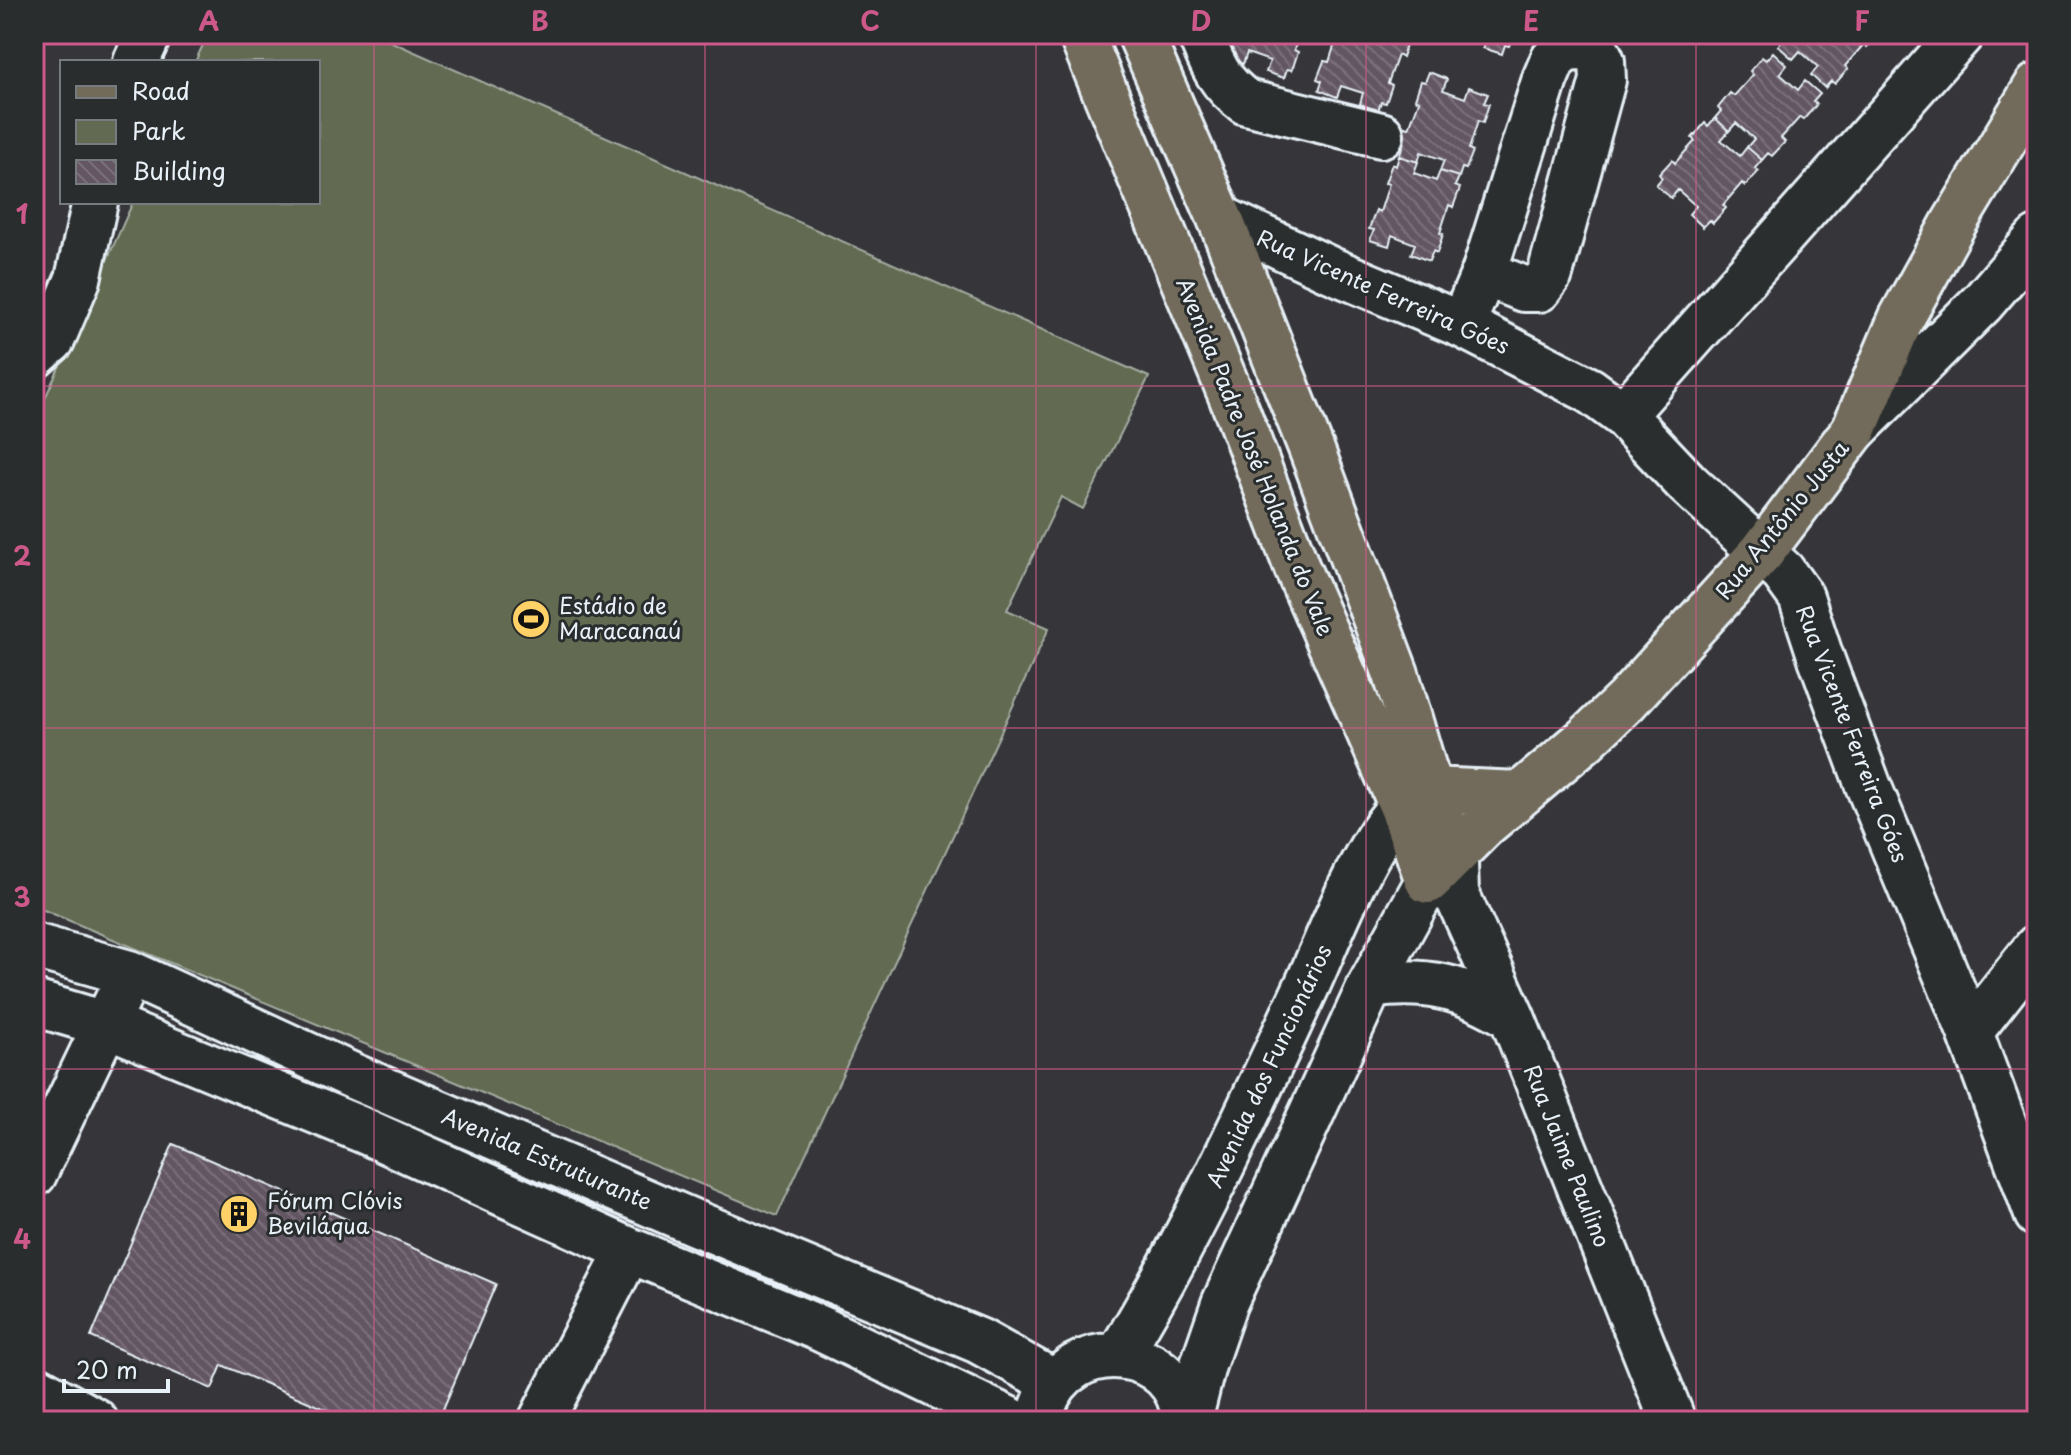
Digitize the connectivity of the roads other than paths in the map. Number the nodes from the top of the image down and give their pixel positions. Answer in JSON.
{"nodes":[{"id":1,"x":149,"y":34,"type":"edge"},
{"id":2,"x":1200,"y":34,"type":"edge"},
{"id":3,"x":1961,"y":34,"type":"edge"},
{"id":4,"x":1140,"y":35,"type":"edge"},
{"id":5,"x":1086,"y":46,"type":"edge"},
{"id":6,"x":137,"y":60,"type":"edge"},
{"id":7,"x":2037,"y":86,"type":"edge"},
{"id":8,"x":1381,"y":135,"type":"dead end"},
{"id":9,"x":95,"y":204,"type":"edge"},
{"id":10,"x":1220,"y":218,"type":"junction"},
{"id":11,"x":2037,"y":239,"type":"edge"},
{"id":12,"x":1484,"y":273,"type":"junction"},
{"id":13,"x":1462,"y":325,"type":"junction"},
{"id":14,"x":34,"y":356,"type":"edge"},
{"id":15,"x":1623,"y":415,"type":"junction"},
{"id":16,"x":1854,"y":430,"type":"junction"},
{"id":17,"x":1762,"y":552,"type":"junction"},
{"id":18,"x":1520,"y":794,"type":"junction"},
{"id":19,"x":1416,"y":798,"type":"junction"},
{"id":20,"x":1446,"y":876,"type":"junction"},
{"id":21,"x":34,"y":946,"type":"edge"},
{"id":22,"x":2037,"y":947,"type":"edge"},
{"id":23,"x":129,"y":973,"type":"junction"},
{"id":24,"x":1370,"y":986,"type":"junction"},
{"id":25,"x":34,"y":1003,"type":"edge"},
{"id":26,"x":1512,"y":1017,"type":"junction"},
{"id":27,"x":108,"y":1025,"type":"junction"},
{"id":28,"x":1970,"y":1032,"type":"junction"},
{"id":29,"x":34,"y":1174,"type":"edge"},
{"id":30,"x":2037,"y":1214,"type":"edge"},
{"id":31,"x":629,"y":1250,"type":"junction"},
{"id":32,"x":1119,"y":1355,"type":"junction"},
{"id":33,"x":34,"y":1387,"type":"edge"},
{"id":34,"x":1048,"y":1402,"type":"edge"},
{"id":35,"x":95,"y":1421,"type":"edge"},
{"id":36,"x":541,"y":1421,"type":"edge"},
{"id":37,"x":1012,"y":1421,"type":"edge"},
{"id":38,"x":1187,"y":1421,"type":"edge"},
{"id":39,"x":1673,"y":1421,"type":"edge"}],
"edges":[{"from":1,"to":6,"type":"street"},
{"from":2,"to":8,"type":"street"},
{"from":3,"to":15,"type":"street"},
{"from":4,"to":5,"type":"main road"},
{"from":4,"to":10,"type":"main road","name":"Avenida Padre José Holanda do Vale"},
{"from":5,"to":19,"type":"main road","name":"Avenida Padre José Holanda do Vale"},
{"from":7,"to":16,"type":"main road"},
{"from":9,"to":14,"type":"street"},
{"from":10,"to":13,"type":"street","name":"Rua Vicente Ferreira Góes"},
{"from":10,"to":19,"type":"main road","name":"Avenida Padre José Holanda do Vale"},
{"from":11,"to":16,"type":"street","name":"Rua Antônio Justa"},
{"from":12,"to":12,"type":"street"},
{"from":12,"to":13,"type":"street"},
{"from":13,"to":15,"type":"street","name":"Rua Vicente Ferreira Góes"},
{"from":15,"to":17,"type":"street","name":"Rua Vicente Ferreira Góes"},
{"from":16,"to":17,"type":"main road","name":"Rua Antônio Justa"},
{"from":17,"to":18,"type":"main road","name":"Rua Antônio Justa"},
{"from":17,"to":28,"type":"street","name":"Rua Vicente Ferreira Góes"},
{"from":18,"to":19,"type":"main road"},
{"from":18,"to":20,"type":"main road","name":"Rua Antônio Justa"},
{"from":19,"to":20,"type":"main road","name":"Avenida Padre José Holanda do Vale"},
{"from":19,"to":32,"type":"street","name":"Avenida dos Funcionários"},
{"from":20,"to":24,"type":"street"},
{"from":20,"to":26,"type":"street","name":"Rua Jaime Paulino"},
{"from":21,"to":23,"type":"street","name":"Avenida Estruturante"},
{"from":22,"to":28,"type":"street"},
{"from":23,"to":27,"type":"street"},
{"from":23,"to":34,"type":"street","name":"Avenida Estruturante"},
{"from":24,"to":26,"type":"street"},
{"from":24,"to":38,"type":"street"},
{"from":25,"to":27,"type":"street"},
{"from":26,"to":39,"type":"street","name":"Rua Jaime Paulino"},
{"from":27,"to":29,"type":"street"},
{"from":27,"to":31,"type":"street"},
{"from":28,"to":30,"type":"street","name":"Rua Vicente Ferreira Góes"},
{"from":31,"to":36,"type":"street"},
{"from":31,"to":37,"type":"street"},
{"from":32,"to":34,"type":"street","name":"Avenida Estruturante"},
{"from":32,"to":38,"type":"street"},
{"from":33,"to":35,"type":"street"}]}
